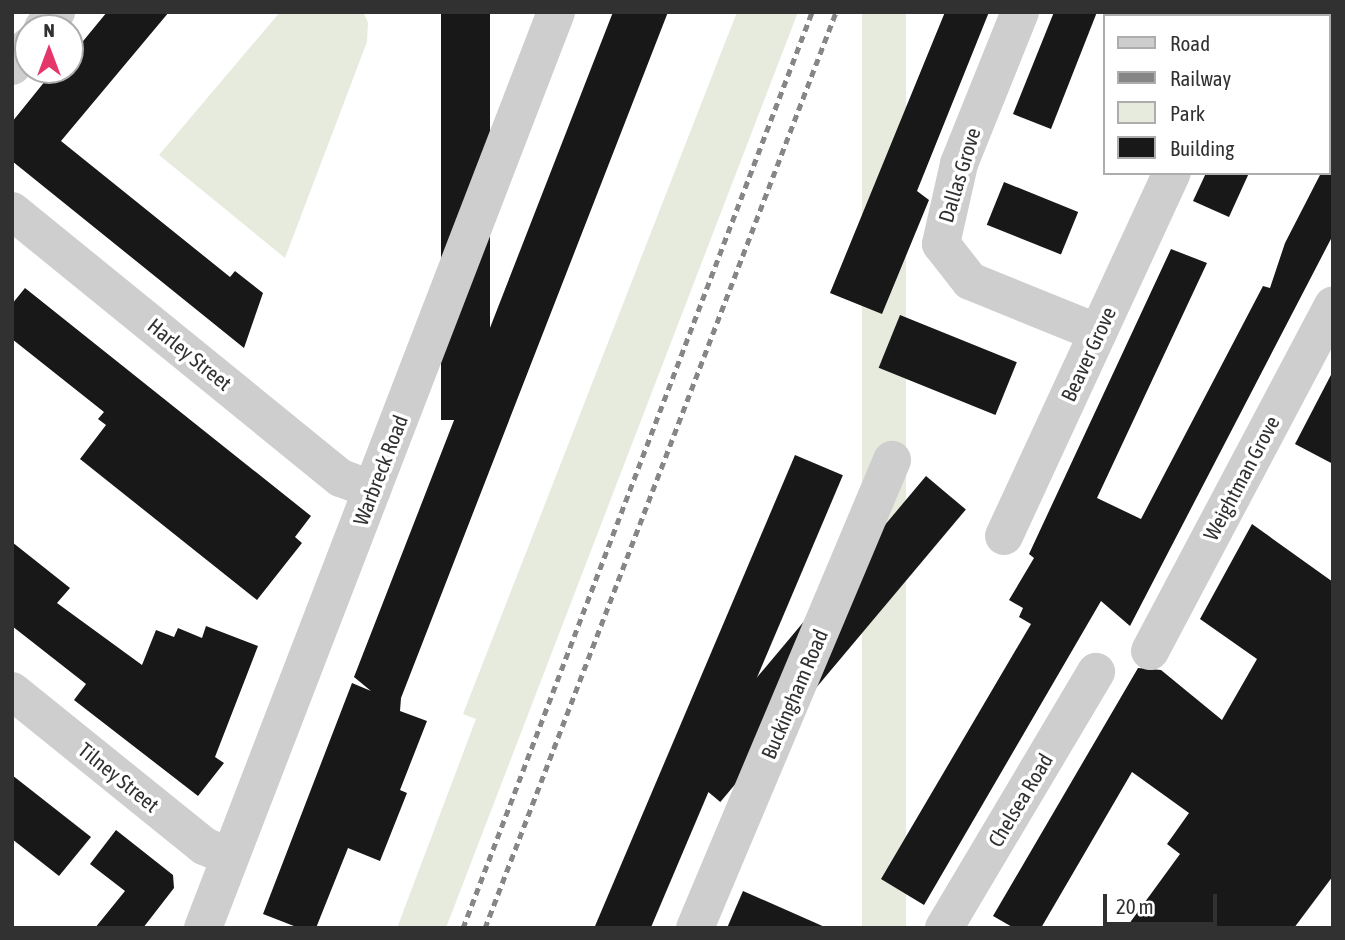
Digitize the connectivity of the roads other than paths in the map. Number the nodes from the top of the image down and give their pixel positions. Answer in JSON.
{"nodes":[{"id":1,"x":556,"y":12,"type":"edge"},
{"id":2,"x":1020,"y":12,"type":"edge"},
{"id":3,"x":1171,"y":175,"type":"edge"},
{"id":4,"x":12,"y":211,"type":"edge"},
{"id":5,"x":1333,"y":305,"type":"edge"},
{"id":6,"x":1098,"y":333,"type":"junction"},
{"id":7,"x":892,"y":460,"type":"dead end"},
{"id":8,"x":372,"y":490,"type":"junction"},
{"id":9,"x":1004,"y":536,"type":"dead end"},
{"id":10,"x":1150,"y":651,"type":"dead end"},
{"id":11,"x":1097,"y":672,"type":"dead end"},
{"id":12,"x":12,"y":691,"type":"edge"},
{"id":13,"x":230,"y":857,"type":"junction"},
{"id":14,"x":203,"y":928,"type":"edge"},
{"id":15,"x":695,"y":928,"type":"edge"},
{"id":16,"x":944,"y":928,"type":"edge"}],
"edges":[{"from":1,"to":8,"type":"street","name":"Warbreck Road"},
{"from":2,"to":6,"type":"street","name":"Dallas Grove"},
{"from":3,"to":6,"type":"street","name":"Beaver Grove"},
{"from":4,"to":8,"type":"street","name":"Harley Street"},
{"from":5,"to":10,"type":"street","name":"Weightman Grove"},
{"from":6,"to":9,"type":"street","name":"Beaver Grove"},
{"from":7,"to":15,"type":"street","name":"Buckingham Road"},
{"from":8,"to":13,"type":"street","name":"Warbreck Road"},
{"from":11,"to":16,"type":"street","name":"Chelsea Road"},
{"from":12,"to":13,"type":"street","name":"Tilney Street"},
{"from":13,"to":14,"type":"street","name":"Warbreck Road"}]}
